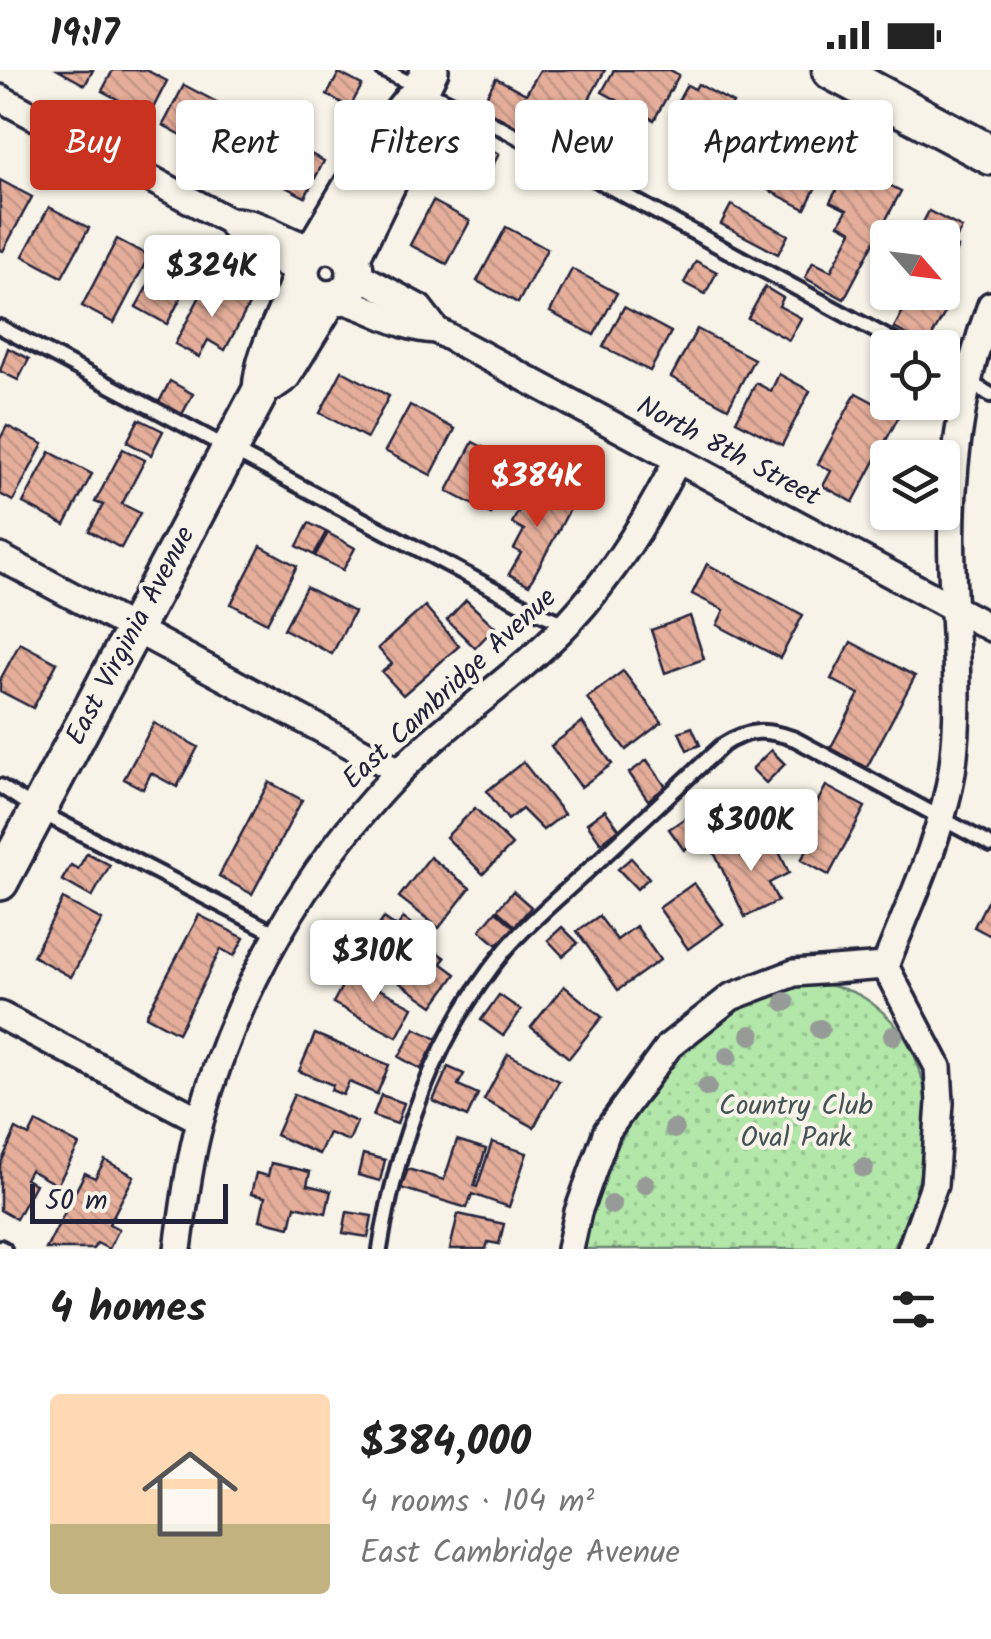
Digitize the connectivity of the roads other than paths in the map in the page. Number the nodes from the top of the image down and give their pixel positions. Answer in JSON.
{"nodes":[{"id":1,"x":382,"y":70,"type":"edge"},
{"id":2,"x":832,"y":70,"type":"edge"},
{"id":3,"x":425,"y":80,"type":"edge"},
{"id":4,"x":0,"y":98,"type":"edge"},
{"id":5,"x":991,"y":156,"type":"edge"},
{"id":6,"x":353,"y":261,"type":"junction"},
{"id":7,"x":308,"y":262,"type":"junction"},
{"id":8,"x":332,"y":298,"type":"junction"},
{"id":9,"x":991,"y":306,"type":"edge"},
{"id":10,"x":0,"y":328,"type":"edge"},
{"id":11,"x":436,"y":330,"type":"junction"},
{"id":12,"x":874,"y":330,"type":"edge"},
{"id":13,"x":261,"y":390,"type":"junction"},
{"id":14,"x":980,"y":390,"type":"edge"},
{"id":15,"x":230,"y":448,"type":"junction"},
{"id":16,"x":678,"y":460,"type":"junction"},
{"id":17,"x":0,"y":557,"type":"edge"},
{"id":18,"x":955,"y":609,"type":"junction"},
{"id":19,"x":567,"y":624,"type":"junction"},
{"id":20,"x":991,"y":628,"type":"edge"},
{"id":21,"x":134,"y":629,"type":"junction"},
{"id":22,"x":399,"y":772,"type":"junction"},
{"id":23,"x":0,"y":786,"type":"edge"},
{"id":24,"x":38,"y":811,"type":"junction"},
{"id":25,"x":940,"y":819,"type":"junction"},
{"id":26,"x":991,"y":845,"type":"edge"},
{"id":27,"x":0,"y":882,"type":"edge"},
{"id":28,"x":279,"y":935,"type":"junction"},
{"id":29,"x":885,"y":966,"type":"junction"},
{"id":30,"x":0,"y":1015,"type":"edge"},
{"id":31,"x":200,"y":1120,"type":"junction"},
{"id":32,"x":178,"y":1249,"type":"edge"},
{"id":33,"x":380,"y":1249,"type":"edge"},
{"id":34,"x":570,"y":1249,"type":"edge"},
{"id":35,"x":911,"y":1249,"type":"edge"}],
"edges":[{"from":1,"to":3,"type":"lane"},
{"from":2,"to":5,"type":"main road"},
{"from":3,"to":6,"type":"street"},
{"from":3,"to":7,"type":"street","name":"East Virginia Avenue"},
{"from":3,"to":12,"type":"lane"},
{"from":4,"to":7,"type":"street"},
{"from":6,"to":7,"type":"street"},
{"from":6,"to":8,"type":"street"},
{"from":6,"to":11,"type":"street","name":"North 8th Street"},
{"from":7,"to":8,"type":"street"},
{"from":7,"to":13,"type":"street","name":"East Virginia Avenue"},
{"from":8,"to":11,"type":"street","name":"North 8th Street"},
{"from":8,"to":13,"type":"street","name":"East Virginia Avenue"},
{"from":9,"to":14,"type":"street"},
{"from":10,"to":15,"type":"lane"},
{"from":11,"to":16,"type":"street","name":"North 8th Street"},
{"from":13,"to":15,"type":"street","name":"East Virginia Avenue"},
{"from":14,"to":18,"type":"street"},
{"from":15,"to":19,"type":"lane"},
{"from":15,"to":21,"type":"street","name":"East Virginia Avenue"},
{"from":16,"to":18,"type":"street","name":"North 8th Street"},
{"from":16,"to":19,"type":"street","name":"East Cambridge Avenue"},
{"from":17,"to":21,"type":"street"},
{"from":18,"to":20,"type":"street","name":"North 8th Street"},
{"from":18,"to":25,"type":"street"},
{"from":19,"to":22,"type":"street","name":"East Cambridge Avenue"},
{"from":21,"to":22,"type":"street"},
{"from":21,"to":24,"type":"street","name":"East Virginia Avenue"},
{"from":22,"to":28,"type":"street","name":"East Cambridge Avenue"},
{"from":23,"to":24,"type":"lane"},
{"from":24,"to":27,"type":"street","name":"East Virginia Avenue"},
{"from":24,"to":28,"type":"lane"},
{"from":25,"to":26,"type":"lane"},
{"from":25,"to":29,"type":"street"},
{"from":25,"to":33,"type":"lane"},
{"from":28,"to":31,"type":"street","name":"East Cambridge Avenue"},
{"from":29,"to":34,"type":"street"},
{"from":29,"to":35,"type":"street"},
{"from":30,"to":31,"type":"street"},
{"from":31,"to":32,"type":"street","name":"East Cambridge Avenue"}]}
